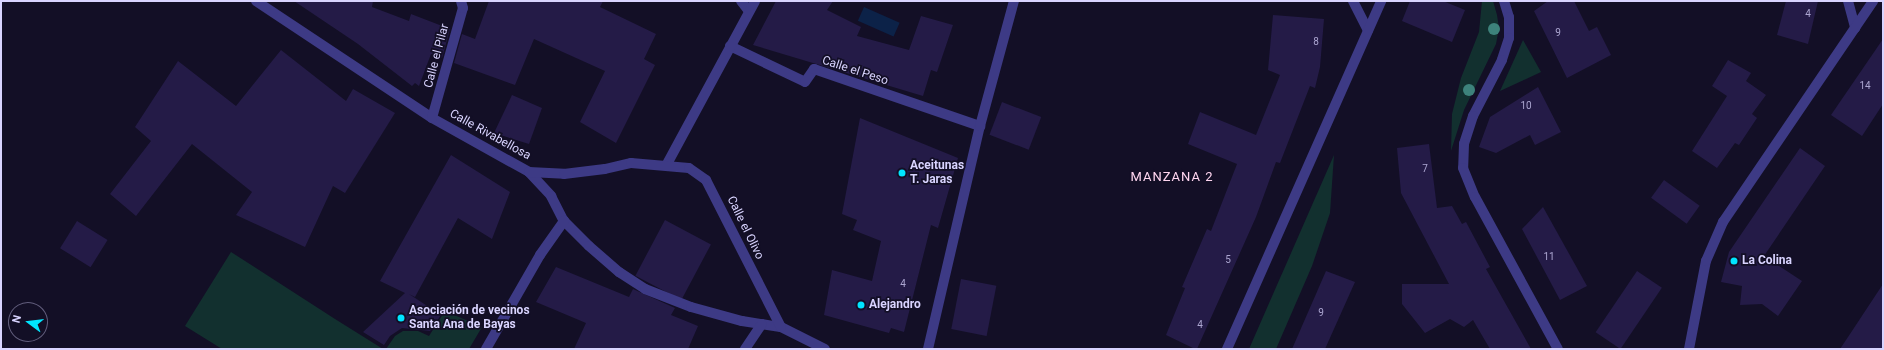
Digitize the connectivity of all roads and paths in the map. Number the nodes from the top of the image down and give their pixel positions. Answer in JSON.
{"nodes":[{"id":1,"x":256,"y":1,"type":"edge"},
{"id":2,"x":461,"y":1,"type":"edge"},
{"id":3,"x":741,"y":1,"type":"edge"},
{"id":4,"x":754,"y":1,"type":"edge"},
{"id":5,"x":1014,"y":1,"type":"edge"},
{"id":6,"x":1353,"y":1,"type":"edge"},
{"id":7,"x":1381,"y":1,"type":"edge"},
{"id":8,"x":1504,"y":1,"type":"edge"},
{"id":9,"x":1848,"y":1,"type":"edge"},
{"id":10,"x":1873,"y":1,"type":"edge"},
{"id":11,"x":748,"y":10,"type":"junction"},
{"id":12,"x":1855,"y":28,"type":"junction"},
{"id":13,"x":1368,"y":30,"type":"junction"},
{"id":14,"x":730,"y":46,"type":"junction"},
{"id":15,"x":432,"y":118,"type":"junction"},
{"id":16,"x":980,"y":126,"type":"junction"},
{"id":17,"x":667,"y":164,"type":"junction"},
{"id":18,"x":529,"y":172,"type":"junction"},
{"id":19,"x":564,"y":221,"type":"junction"},
{"id":20,"x":762,"y":324,"type":"junction"},
{"id":21,"x":781,"y":327,"type":"junction"},
{"id":22,"x":815,"y":346,"type":"edge"},
{"id":23,"x":486,"y":349,"type":"edge"},
{"id":24,"x":745,"y":349,"type":"edge"},
{"id":25,"x":825,"y":349,"type":"edge"},
{"id":26,"x":928,"y":349,"type":"edge"},
{"id":27,"x":1227,"y":349,"type":"edge"},
{"id":28,"x":1558,"y":349,"type":"edge"},
{"id":29,"x":1690,"y":349,"type":"edge"}],
"edges":[{"from":1,"to":15,"type":"street","name":"Calle Rivabellosa"},
{"from":2,"to":15,"type":"street","name":"Calle el Pilar"},
{"from":3,"to":11,"type":"street"},
{"from":4,"to":11,"type":"street"},
{"from":5,"to":16,"type":"street"},
{"from":6,"to":13,"type":"street"},
{"from":7,"to":13,"type":"street"},
{"from":8,"to":28,"type":"street"},
{"from":9,"to":12,"type":"street"},
{"from":10,"to":12,"type":"street"},
{"from":11,"to":14,"type":"street"},
{"from":12,"to":29,"type":"street"},
{"from":13,"to":27,"type":"street"},
{"from":14,"to":16,"type":"street","name":"Calle el Peso"},
{"from":14,"to":17,"type":"street"},
{"from":15,"to":18,"type":"street","name":"Calle Rivabellosa"},
{"from":16,"to":26,"type":"street"},
{"from":17,"to":18,"type":"street","name":"Calle el Olivo"},
{"from":17,"to":21,"type":"street","name":"Calle el Olivo"},
{"from":18,"to":19,"type":"street","name":"Calle Rivabellosa"},
{"from":19,"to":20,"type":"street","name":"Calle Rivabellosa"},
{"from":19,"to":23,"type":"street"},
{"from":20,"to":21,"type":"street","name":"Calle Rivabellosa"},
{"from":20,"to":24,"type":"street"},
{"from":21,"to":22,"type":"street","name":"Calle Rivabellosa"},
{"from":22,"to":25,"type":"street","name":"Calle Rivabellosa"}]}
